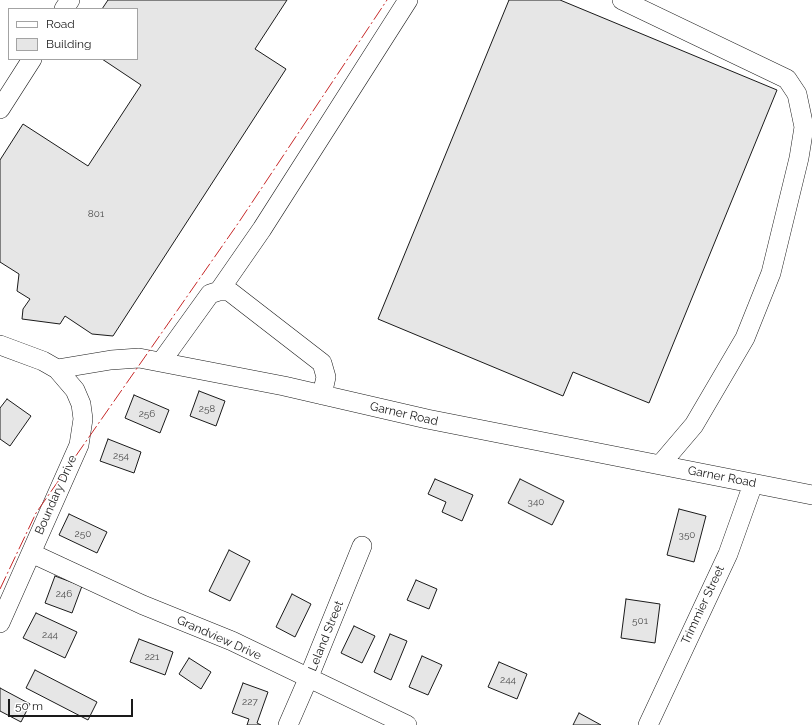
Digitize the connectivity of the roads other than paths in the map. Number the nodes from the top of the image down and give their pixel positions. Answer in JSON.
{"nodes":[{"id":1,"x":408,"y":0,"type":"edge"},
{"id":2,"x":622,"y":0,"type":"edge"},
{"id":3,"x":31,"y":60,"type":"edge"},
{"id":4,"x":0,"y":109,"type":"edge"},
{"id":5,"x":219,"y":291,"type":"junction"},
{"id":6,"x":0,"y":345,"type":"edge"},
{"id":7,"x":161,"y":362,"type":"junction"},
{"id":8,"x":57,"y":369,"type":"junction"},
{"id":9,"x":322,"y":395,"type":"junction"},
{"id":10,"x":660,"y":465,"type":"junction"},
{"id":11,"x":753,"y":484,"type":"junction"},
{"id":12,"x":812,"y":495,"type":"edge"},
{"id":13,"x":362,"y":546,"type":"dead end"},
{"id":14,"x":31,"y":553,"type":"junction"},
{"id":15,"x":0,"y":623,"type":"edge"},
{"id":16,"x":308,"y":679,"type":"junction"},
{"id":17,"x":288,"y":725,"type":"edge"},
{"id":18,"x":407,"y":725,"type":"edge"},
{"id":19,"x":648,"y":725,"type":"edge"}],
"edges":[{"from":1,"to":5,"type":"street"},
{"from":2,"to":10,"type":"street"},
{"from":3,"to":4,"type":"street"},
{"from":5,"to":7,"type":"street"},
{"from":5,"to":9,"type":"street"},
{"from":6,"to":8,"type":"street"},
{"from":7,"to":8,"type":"street","name":"Garner Road"},
{"from":7,"to":9,"type":"street","name":"Garner Road"},
{"from":8,"to":14,"type":"street","name":"Boundary Drive"},
{"from":9,"to":10,"type":"street","name":"Garner Road"},
{"from":10,"to":11,"type":"street","name":"Garner Road"},
{"from":11,"to":12,"type":"street","name":"Garner Road"},
{"from":11,"to":19,"type":"street","name":"Trimmier Street"},
{"from":13,"to":16,"type":"street","name":"Leland Street"},
{"from":14,"to":15,"type":"street","name":"Boundary Drive"},
{"from":14,"to":16,"type":"street","name":"Grandview Drive"},
{"from":16,"to":17,"type":"street","name":"Leland Street"},
{"from":16,"to":18,"type":"street","name":"Grandview Drive"}]}
